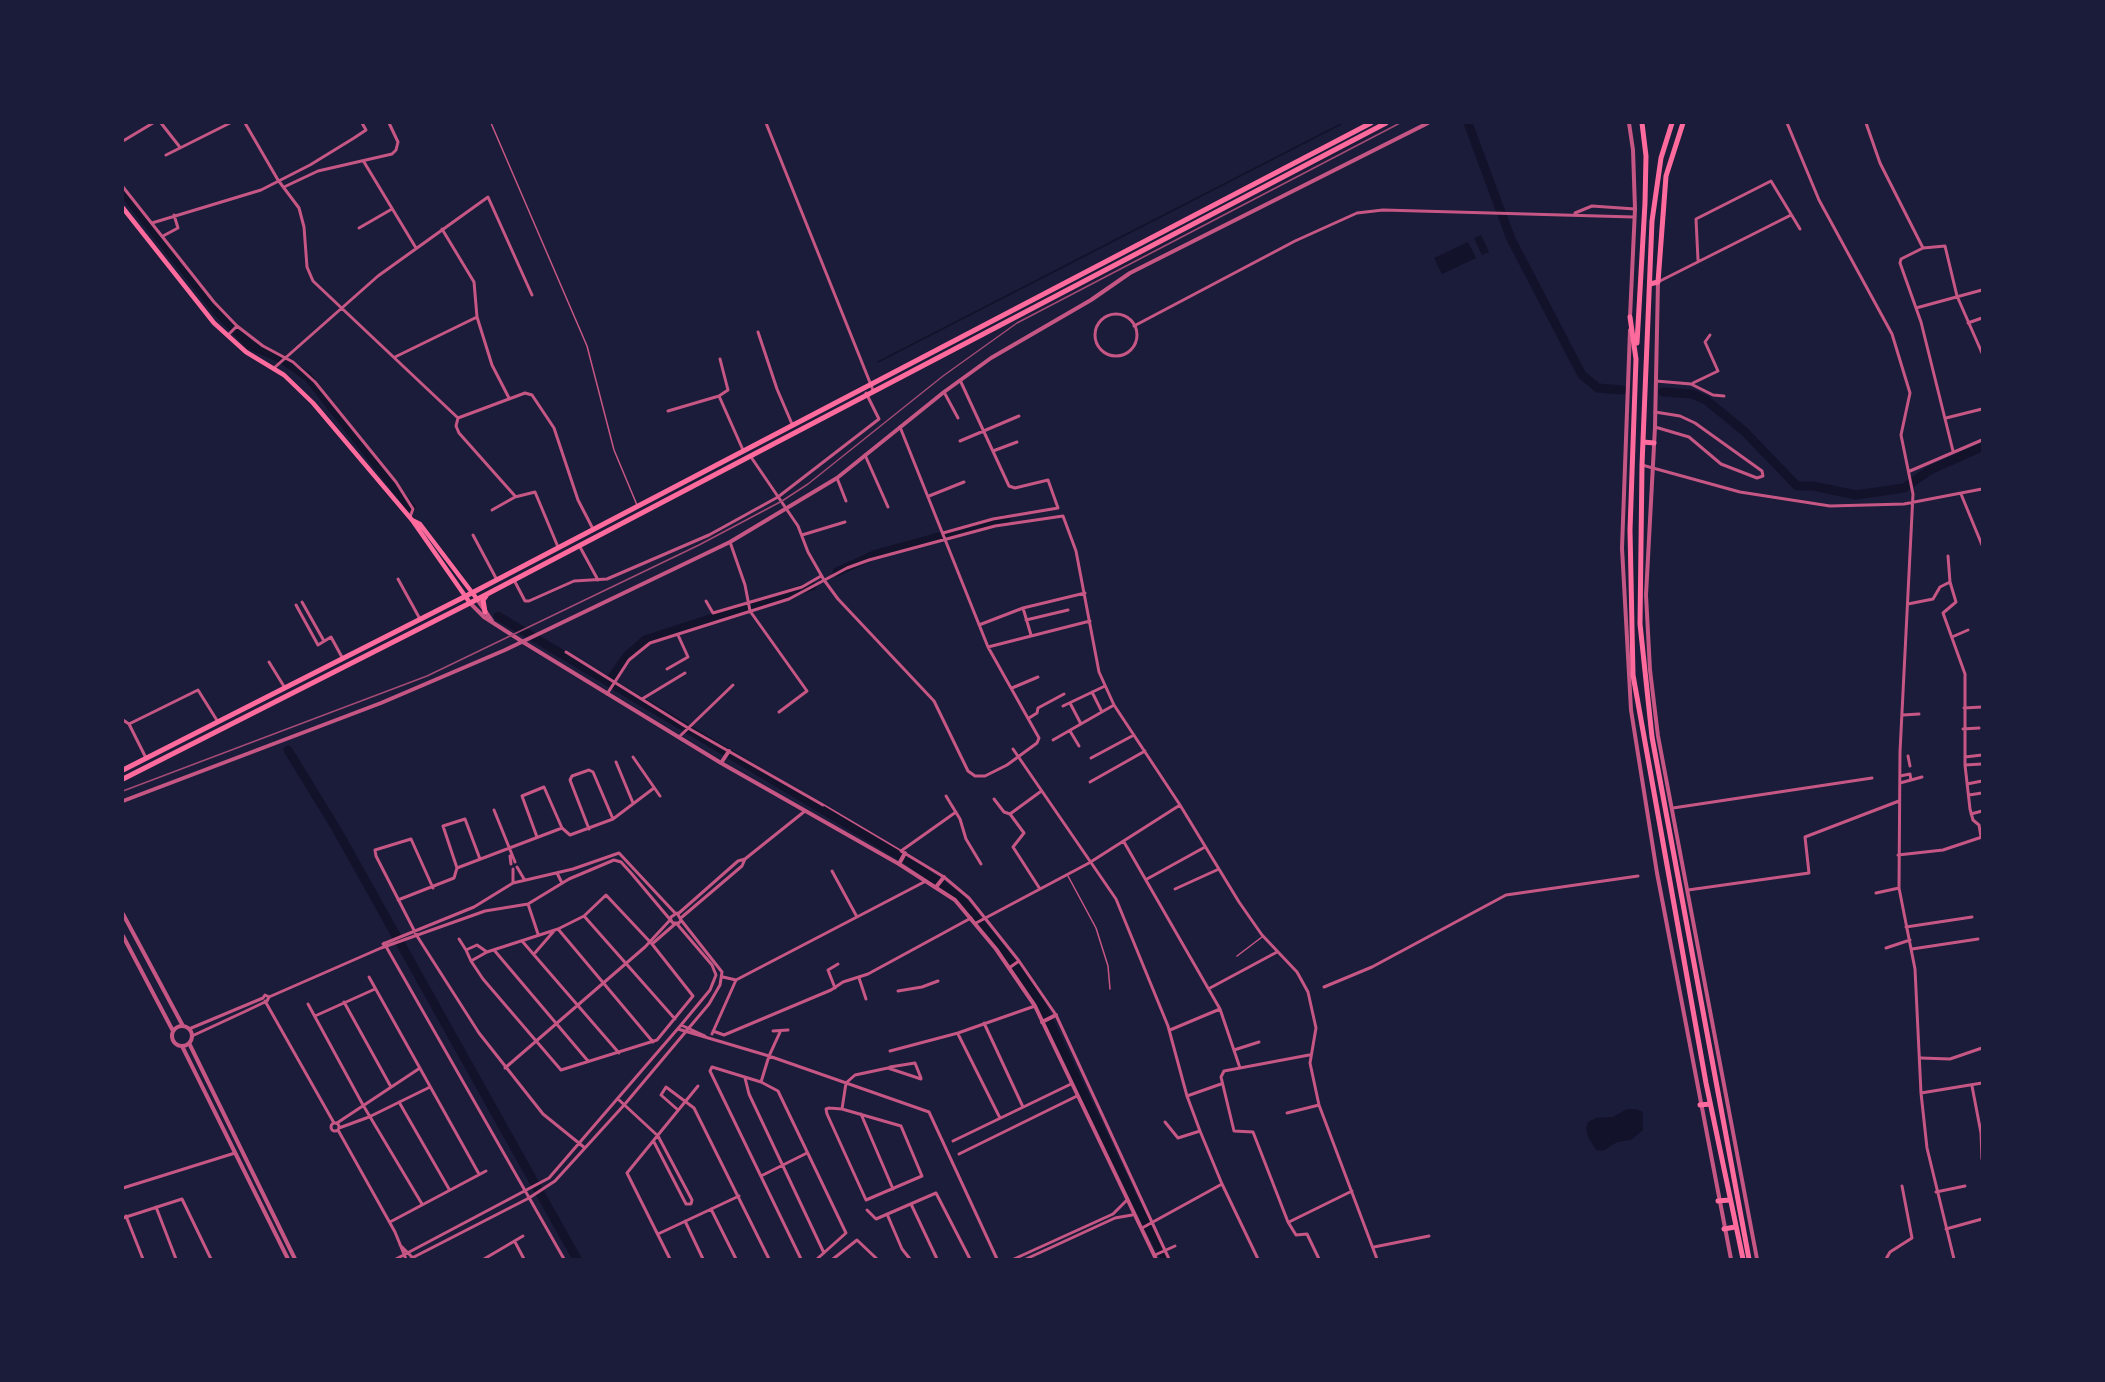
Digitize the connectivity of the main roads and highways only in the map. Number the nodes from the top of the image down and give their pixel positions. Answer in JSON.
{"nodes":[{"id":1,"x":1371,"y":123,"type":"edge"},
{"id":2,"x":1386,"y":123,"type":"edge"},
{"id":3,"x":1642,"y":123,"type":"edge"},
{"id":4,"x":1672,"y":123,"type":"edge"},
{"id":5,"x":1683,"y":123,"type":"edge"},
{"id":6,"x":123,"y":208,"type":"edge"},
{"id":7,"x":1650,"y":274,"type":"junction"},
{"id":8,"x":1658,"y":278,"type":"junction"},
{"id":9,"x":1650,"y":284,"type":"junction"},
{"id":10,"x":1630,"y":317,"type":"road end"},
{"id":11,"x":1636,"y":359,"type":"junction"},
{"id":12,"x":1643,"y":442,"type":"junction"},
{"id":13,"x":1654,"y":443,"type":"road end"},
{"id":14,"x":411,"y":518,"type":"junction"},
{"id":15,"x":1630,"y":530,"type":"junction"},
{"id":16,"x":1641,"y":531,"type":"junction"},
{"id":17,"x":492,"y":591,"type":"junction"},
{"id":18,"x":472,"y":593,"type":"junction"},
{"id":19,"x":466,"y":596,"type":"junction"},
{"id":20,"x":477,"y":599,"type":"junction"},
{"id":21,"x":470,"y":603,"type":"junction"},
{"id":22,"x":486,"y":612,"type":"road end"},
{"id":23,"x":123,"y":770,"type":"edge"},
{"id":24,"x":123,"y":779,"type":"edge"},
{"id":25,"x":1697,"y":1035,"type":"junction"},
{"id":26,"x":1688,"y":1036,"type":"road end"},
{"id":27,"x":1710,"y":1104,"type":"junction"},
{"id":28,"x":1700,"y":1105,"type":"road end"},
{"id":29,"x":1718,"y":1200,"type":"road end"},
{"id":30,"x":1729,"y":1200,"type":"junction"},
{"id":31,"x":1735,"y":1227,"type":"junction"},
{"id":32,"x":1724,"y":1230,"type":"road end"},
{"id":33,"x":1757,"y":1258,"type":"edge"},
{"id":34,"x":1747,"y":1259,"type":"edge"}],
"edges":[{"from":1,"to":18,"type":"highway"},
{"from":2,"to":17,"type":"highway"},
{"from":3,"to":11,"type":"highway"},
{"from":4,"to":7,"type":"highway"},
{"from":5,"to":8,"type":"highway"},
{"from":6,"to":14,"type":"main road"},
{"from":7,"to":8,"type":"highway"},
{"from":7,"to":9,"type":"highway"},
{"from":8,"to":9,"type":"highway"},
{"from":9,"to":12,"type":"highway"},
{"from":10,"to":11,"type":"highway"},
{"from":11,"to":15,"type":"highway"},
{"from":12,"to":13,"type":"highway"},
{"from":12,"to":16,"type":"highway"},
{"from":14,"to":18,"type":"main road"},
{"from":14,"to":19,"type":"main road"},
{"from":15,"to":16,"type":"highway"},
{"from":15,"to":25,"type":"highway"},
{"from":16,"to":34,"type":"highway"},
{"from":17,"to":20,"type":"highway"},
{"from":17,"to":22,"type":"highway"},
{"from":18,"to":19,"type":"highway"},
{"from":18,"to":20,"type":"main road"},
{"from":19,"to":21,"type":"main road"},
{"from":19,"to":23,"type":"highway"},
{"from":20,"to":21,"type":"highway"},
{"from":21,"to":24,"type":"highway"},
{"from":25,"to":26,"type":"highway"},
{"from":25,"to":27,"type":"highway"},
{"from":27,"to":28,"type":"highway"},
{"from":27,"to":30,"type":"highway"},
{"from":29,"to":30,"type":"highway"},
{"from":30,"to":31,"type":"highway"},
{"from":31,"to":32,"type":"highway"},
{"from":31,"to":34,"type":"highway"},
{"from":33,"to":34,"type":"highway"}]}
